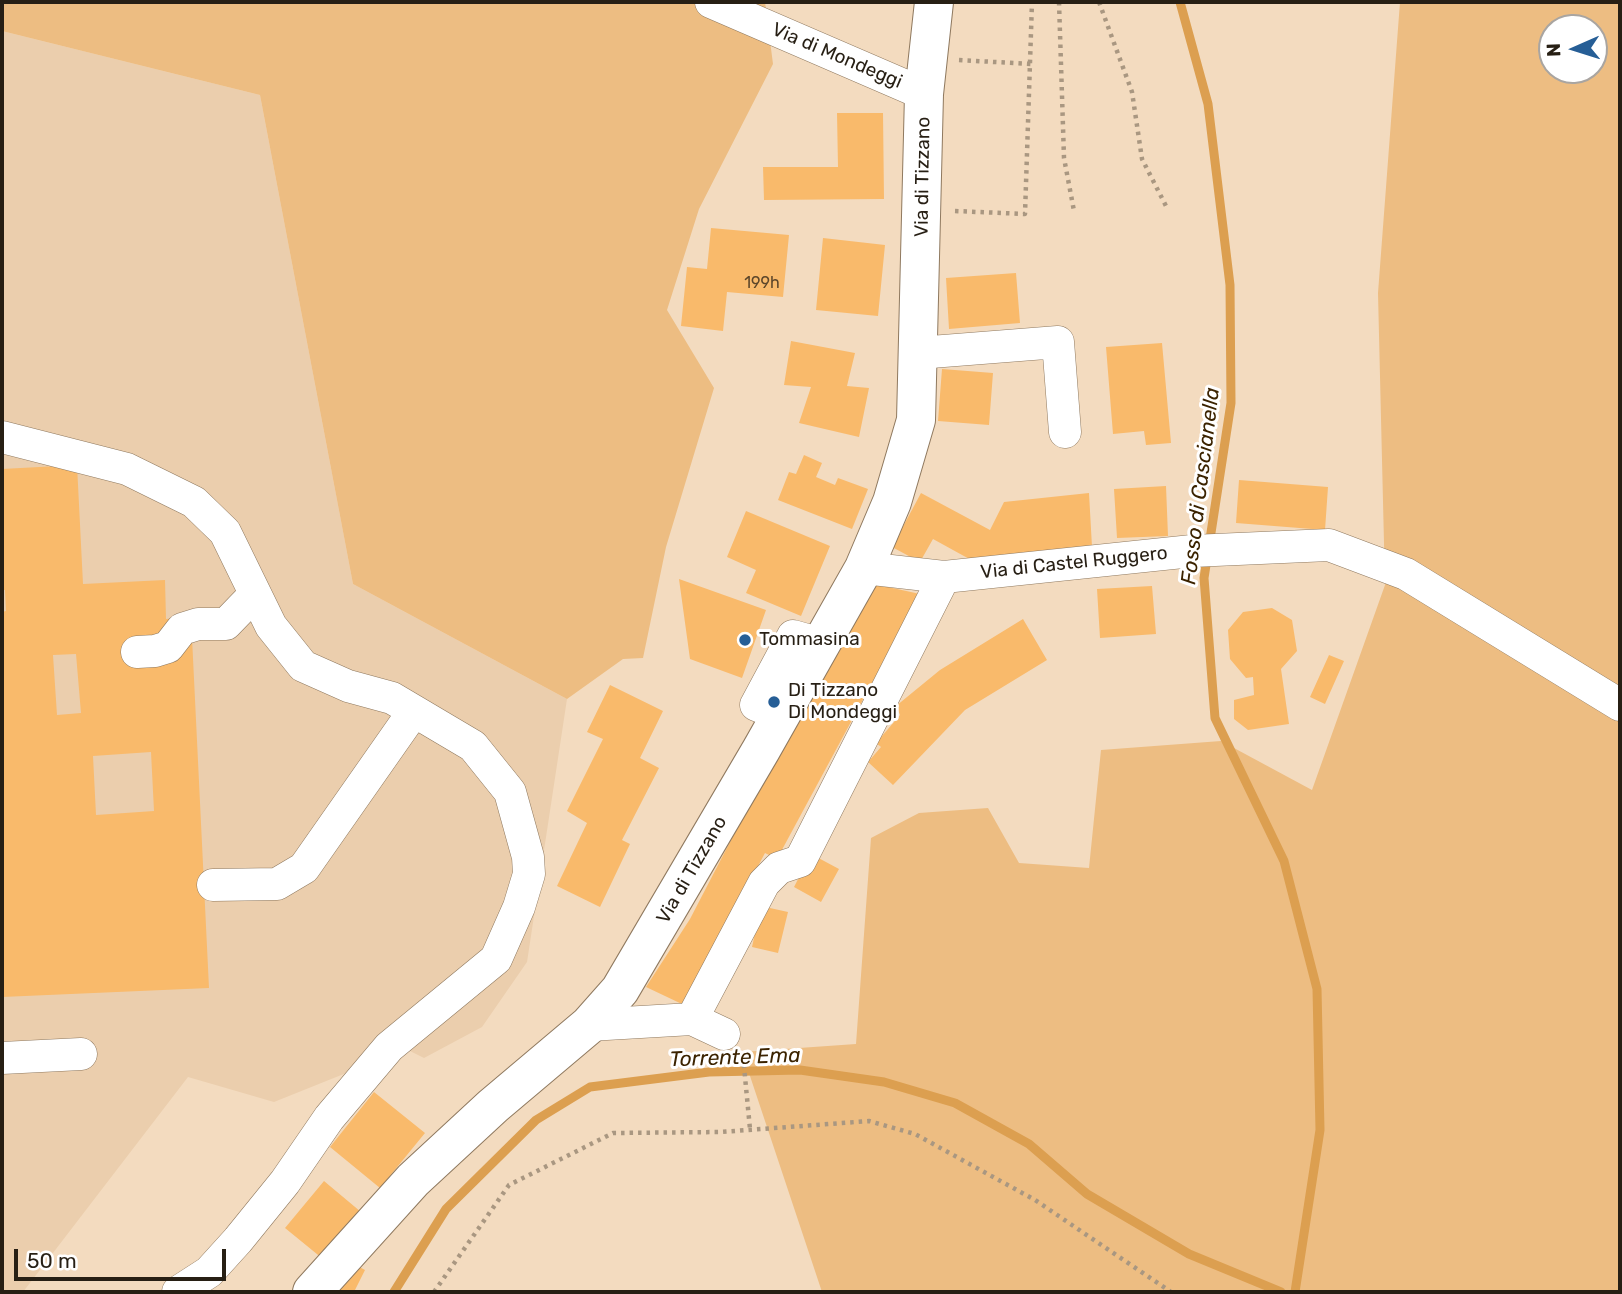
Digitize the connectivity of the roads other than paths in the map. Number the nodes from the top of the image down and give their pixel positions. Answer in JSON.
{"nodes":[{"id":1,"x":711,"y":2,"type":"edge"},
{"id":2,"x":934,"y":2,"type":"edge"},
{"id":3,"x":925,"y":76,"type":"junction"},
{"id":4,"x":918,"y":353,"type":"junction"},
{"id":5,"x":1065,"y":432,"type":"dead end"},
{"id":6,"x":2,"y":437,"type":"edge"},
{"id":7,"x":864,"y":568,"type":"junction"},
{"id":8,"x":944,"y":577,"type":"junction"},
{"id":9,"x":255,"y":594,"type":"junction"},
{"id":10,"x":136,"y":652,"type":"dead end"},
{"id":11,"x":1620,"y":705,"type":"edge"},
{"id":12,"x":414,"y":711,"type":"junction"},
{"id":13,"x":213,"y":885,"type":"dead end"},
{"id":14,"x":692,"y":1019,"type":"junction"},
{"id":15,"x":589,"y":1025,"type":"junction"},
{"id":16,"x":724,"y":1034,"type":"road end"},
{"id":17,"x":81,"y":1054,"type":"dead end"},
{"id":18,"x":2,"y":1058,"type":"edge"},
{"id":19,"x":178,"y":1292,"type":"edge"},
{"id":20,"x":312,"y":1292,"type":"edge"}],
"edges":[{"from":1,"to":3,"type":"street","name":"Via di Mondeggi"},
{"from":2,"to":3,"type":"main road","name":"Via di Tizzano"},
{"from":3,"to":4,"type":"main road","name":"Via di Tizzano"},
{"from":4,"to":5,"type":"street"},
{"from":4,"to":7,"type":"main road","name":"Via di Tizzano"},
{"from":6,"to":9,"type":"street"},
{"from":7,"to":8,"type":"street","name":"Via di Castel Ruggero"},
{"from":7,"to":15,"type":"main road","name":"Via di Tizzano"},
{"from":8,"to":11,"type":"street","name":"Via di Castel Ruggero"},
{"from":8,"to":14,"type":"street"},
{"from":9,"to":10,"type":"street"},
{"from":9,"to":12,"type":"street"},
{"from":12,"to":13,"type":"street"},
{"from":12,"to":19,"type":"street"},
{"from":14,"to":15,"type":"street"},
{"from":14,"to":16,"type":"street"},
{"from":15,"to":20,"type":"main road","name":"Via di Tizzano"},
{"from":17,"to":18,"type":"street"}]}
